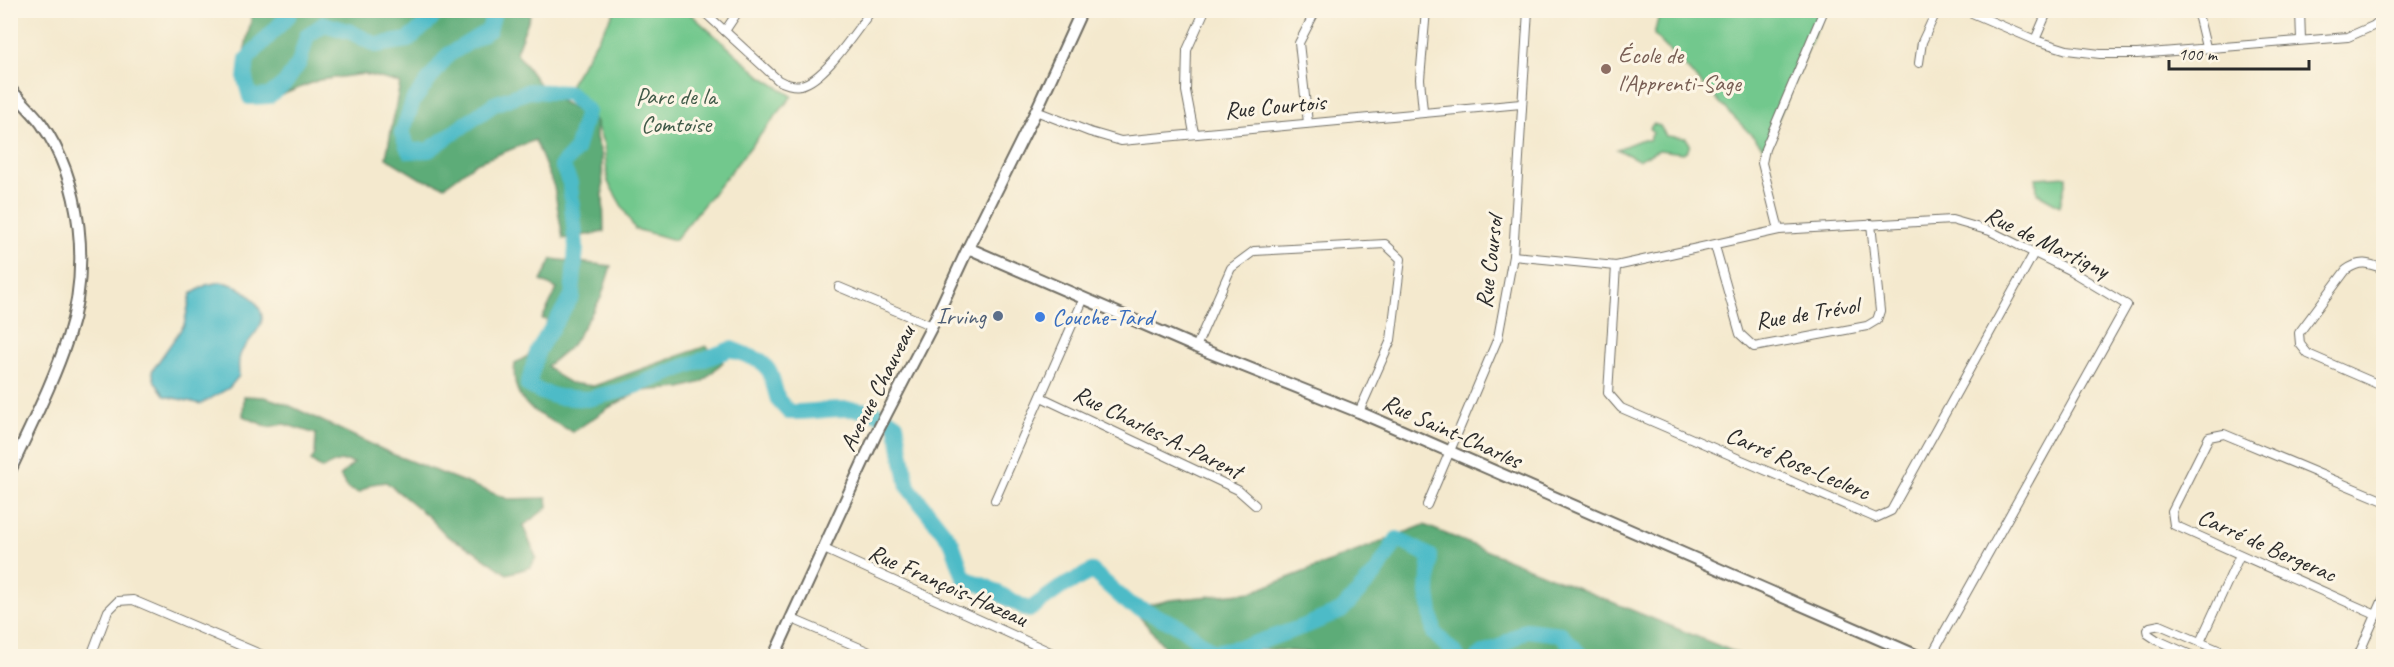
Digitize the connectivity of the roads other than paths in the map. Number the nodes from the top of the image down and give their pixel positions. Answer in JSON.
{"nodes":[{"id":1,"x":702,"y":10,"type":"edge"},
{"id":2,"x":739,"y":10,"type":"edge"},
{"id":3,"x":872,"y":10,"type":"edge"},
{"id":4,"x":1082,"y":10,"type":"edge"},
{"id":5,"x":1206,"y":10,"type":"edge"},
{"id":6,"x":1316,"y":10,"type":"edge"},
{"id":7,"x":1426,"y":10,"type":"edge"},
{"id":8,"x":1528,"y":10,"type":"edge"},
{"id":9,"x":1824,"y":10,"type":"edge"},
{"id":10,"x":1937,"y":10,"type":"edge"},
{"id":11,"x":1965,"y":10,"type":"edge"},
{"id":12,"x":2048,"y":10,"type":"edge"},
{"id":13,"x":2197,"y":10,"type":"edge"},
{"id":14,"x":2300,"y":10,"type":"edge"},
{"id":15,"x":2384,"y":17,"type":"edge"},
{"id":16,"x":724,"y":31,"type":"junction"},
{"id":17,"x":2035,"y":40,"type":"junction"},
{"id":18,"x":2301,"y":40,"type":"junction"},
{"id":19,"x":2206,"y":47,"type":"junction"},
{"id":20,"x":1919,"y":63,"type":"dead end"},
{"id":21,"x":10,"y":89,"type":"edge"},
{"id":22,"x":1521,"y":104,"type":"junction"},
{"id":23,"x":1036,"y":111,"type":"junction"},
{"id":24,"x":1423,"y":111,"type":"junction"},
{"id":25,"x":1308,"y":123,"type":"junction"},
{"id":26,"x":1194,"y":133,"type":"junction"},
{"id":27,"x":1871,"y":224,"type":"junction"},
{"id":28,"x":1779,"y":230,"type":"junction"},
{"id":29,"x":1715,"y":246,"type":"junction"},
{"id":30,"x":968,"y":248,"type":"junction"},
{"id":31,"x":2034,"y":253,"type":"junction"},
{"id":32,"x":1513,"y":256,"type":"junction"},
{"id":33,"x":1616,"y":266,"type":"junction"},
{"id":34,"x":2384,"y":269,"type":"edge"},
{"id":35,"x":839,"y":287,"type":"dead end"},
{"id":36,"x":1084,"y":298,"type":"junction"},
{"id":37,"x":932,"y":326,"type":"junction"},
{"id":38,"x":1196,"y":347,"type":"junction"},
{"id":39,"x":2384,"y":387,"type":"edge"},
{"id":40,"x":1041,"y":397,"type":"junction"},
{"id":41,"x":1359,"y":412,"type":"junction"},
{"id":42,"x":1449,"y":453,"type":"junction"},
{"id":43,"x":10,"y":471,"type":"edge"},
{"id":44,"x":995,"y":500,"type":"dead end"},
{"id":45,"x":2384,"y":501,"type":"edge"},
{"id":46,"x":1255,"y":505,"type":"dead end"},
{"id":47,"x":1427,"y":505,"type":"dead end"},
{"id":48,"x":822,"y":548,"type":"junction"},
{"id":49,"x":2240,"y":555,"type":"junction"},
{"id":50,"x":2384,"y":597,"type":"edge"},
{"id":51,"x":2376,"y":615,"type":"junction"},
{"id":52,"x":790,"y":618,"type":"junction"},
{"id":53,"x":2200,"y":642,"type":"junction"},
{"id":54,"x":92,"y":657,"type":"edge"},
{"id":55,"x":264,"y":657,"type":"edge"},
{"id":56,"x":774,"y":657,"type":"edge"},
{"id":57,"x":879,"y":657,"type":"edge"},
{"id":58,"x":1059,"y":657,"type":"edge"},
{"id":59,"x":1918,"y":657,"type":"edge"},
{"id":60,"x":1931,"y":657,"type":"edge"},
{"id":61,"x":2193,"y":657,"type":"edge"},
{"id":62,"x":2232,"y":657,"type":"edge"},
{"id":63,"x":2358,"y":657,"type":"edge"}],
"edges":[{"from":1,"to":16,"type":"street"},
{"from":2,"to":16,"type":"street"},
{"from":3,"to":16,"type":"street"},
{"from":4,"to":23,"type":"street","name":"Avenue Chauveau"},
{"from":5,"to":26,"type":"street"},
{"from":6,"to":25,"type":"street"},
{"from":7,"to":24,"type":"street"},
{"from":8,"to":22,"type":"street","name":"Rue Coursol"},
{"from":9,"to":28,"type":"street"},
{"from":10,"to":20,"type":"street"},
{"from":11,"to":17,"type":"street"},
{"from":12,"to":17,"type":"street"},
{"from":13,"to":19,"type":"street"},
{"from":14,"to":18,"type":"street"},
{"from":15,"to":18,"type":"street"},
{"from":17,"to":19,"type":"street"},
{"from":18,"to":19,"type":"street"},
{"from":21,"to":43,"type":"street"},
{"from":22,"to":24,"type":"street","name":"Rue Courtois"},
{"from":22,"to":32,"type":"street","name":"Rue Coursol"},
{"from":23,"to":26,"type":"street","name":"Rue Courtois"},
{"from":23,"to":30,"type":"street","name":"Avenue Chauveau"},
{"from":24,"to":25,"type":"street","name":"Rue Courtois"},
{"from":25,"to":26,"type":"street","name":"Rue Courtois"},
{"from":27,"to":28,"type":"street","name":"Rue de Martigny"},
{"from":27,"to":29,"type":"street","name":"Rue de Trévol"},
{"from":27,"to":31,"type":"street","name":"Rue de Martigny"},
{"from":28,"to":29,"type":"street","name":"Rue de Martigny"},
{"from":29,"to":33,"type":"street","name":"Rue de Martigny"},
{"from":30,"to":36,"type":"street","name":"Rue Saint-Charles"},
{"from":30,"to":37,"type":"street","name":"Avenue Chauveau"},
{"from":31,"to":33,"type":"street","name":"Carré Rose-Leclerc"},
{"from":31,"to":60,"type":"street","name":"Rue de Martigny"},
{"from":32,"to":33,"type":"street","name":"Rue de Martigny"},
{"from":32,"to":42,"type":"street","name":"Rue Coursol"},
{"from":34,"to":39,"type":"street"},
{"from":35,"to":37,"type":"street"},
{"from":36,"to":38,"type":"street","name":"Rue Saint-Charles"},
{"from":36,"to":40,"type":"street","name":"Rue Charles-A.-Parent"},
{"from":37,"to":48,"type":"street","name":"Avenue Chauveau"},
{"from":38,"to":41,"type":"street","name":"Rue Saint-Charles"},
{"from":38,"to":41,"type":"street"},
{"from":40,"to":44,"type":"street","name":"Rue Charles-A.-Parent"},
{"from":40,"to":46,"type":"street","name":"Rue Charles-A.-Parent"},
{"from":41,"to":42,"type":"street","name":"Rue Saint-Charles"},
{"from":42,"to":47,"type":"street","name":"Rue Coursol"},
{"from":42,"to":59,"type":"street","name":"Rue Saint-Charles"},
{"from":45,"to":49,"type":"street","name":"Carré de Bergerac"},
{"from":48,"to":52,"type":"street","name":"Avenue Chauveau"},
{"from":48,"to":58,"type":"street","name":"Rue François-Hazeau"},
{"from":49,"to":51,"type":"street","name":"Carré de Bergerac"},
{"from":49,"to":53,"type":"street"},
{"from":50,"to":51,"type":"street"},
{"from":51,"to":63,"type":"street"},
{"from":52,"to":56,"type":"street","name":"Avenue Chauveau"},
{"from":52,"to":57,"type":"street"},
{"from":53,"to":61,"type":"street"},
{"from":53,"to":62,"type":"street"},
{"from":54,"to":55,"type":"street"}]}
